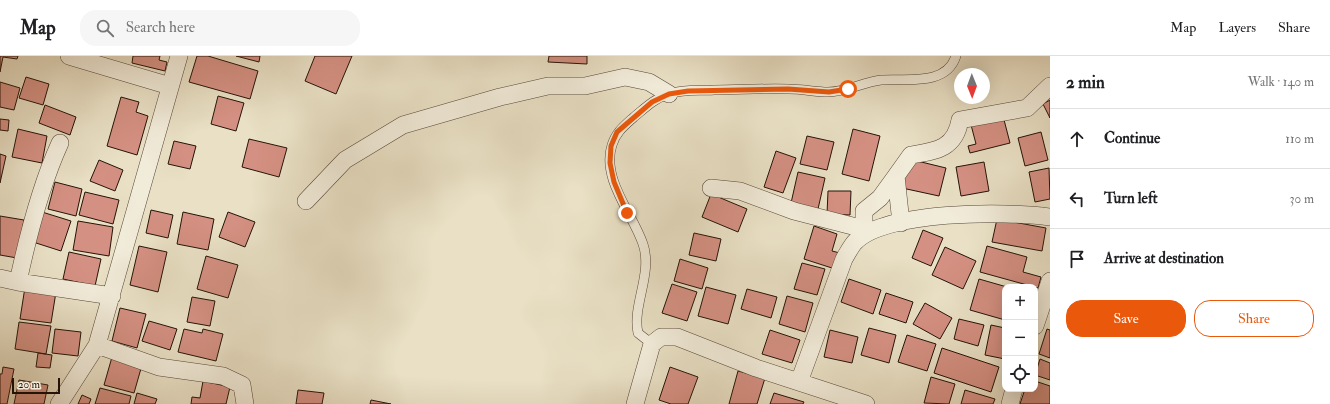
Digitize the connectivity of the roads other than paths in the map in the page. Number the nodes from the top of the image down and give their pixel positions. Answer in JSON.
{"nodes":[{"id":1,"x":69,"y":56,"type":"edge"},
{"id":2,"x":179,"y":56,"type":"edge"},
{"id":3,"x":956,"y":56,"type":"edge"},
{"id":4,"x":170,"y":86,"type":"junction"},
{"id":5,"x":1050,"y":86,"type":"edge"},
{"id":6,"x":669,"y":94,"type":"junction"},
{"id":7,"x":60,"y":143,"type":"dead end"},
{"id":8,"x":896,"y":176,"type":"junction"},
{"id":9,"x":711,"y":188,"type":"dead end"},
{"id":10,"x":306,"y":201,"type":"dead end"},
{"id":11,"x":1050,"y":217,"type":"edge"},
{"id":12,"x":901,"y":223,"type":"junction"},
{"id":13,"x":0,"y":278,"type":"edge"},
{"id":14,"x":18,"y":282,"type":"junction"},
{"id":15,"x":1049,"y":286,"type":"edge"},
{"id":16,"x":112,"y":296,"type":"junction"},
{"id":17,"x":1037,"y":320,"type":"edge"},
{"id":18,"x":652,"y":344,"type":"junction"},
{"id":19,"x":97,"y":345,"type":"junction"},
{"id":20,"x":799,"y":382,"type":"junction"},
{"id":21,"x":1013,"y":392,"type":"edge"},
{"id":22,"x":59,"y":404,"type":"edge"},
{"id":23,"x":244,"y":404,"type":"edge"},
{"id":24,"x":635,"y":404,"type":"edge"},
{"id":25,"x":866,"y":404,"type":"edge"},
{"id":26,"x":1010,"y":404,"type":"edge"}],
"edges":[{"from":1,"to":4,"type":"street"},
{"from":2,"to":4,"type":"street"},
{"from":3,"to":6,"type":"lane"},
{"from":4,"to":16,"type":"street"},
{"from":5,"to":8,"type":"street"},
{"from":6,"to":10,"type":"street"},
{"from":6,"to":18,"type":"lane"},
{"from":7,"to":14,"type":"street"},
{"from":8,"to":9,"type":"street"},
{"from":8,"to":12,"type":"street"},
{"from":11,"to":12,"type":"street"},
{"from":12,"to":20,"type":"street"},
{"from":13,"to":14,"type":"street"},
{"from":14,"to":16,"type":"street"},
{"from":15,"to":17,"type":"street"},
{"from":16,"to":19,"type":"street"},
{"from":18,"to":20,"type":"street"},
{"from":18,"to":24,"type":"street"},
{"from":19,"to":22,"type":"street"},
{"from":19,"to":23,"type":"street"},
{"from":20,"to":25,"type":"street"},
{"from":21,"to":26,"type":"street"}]}
